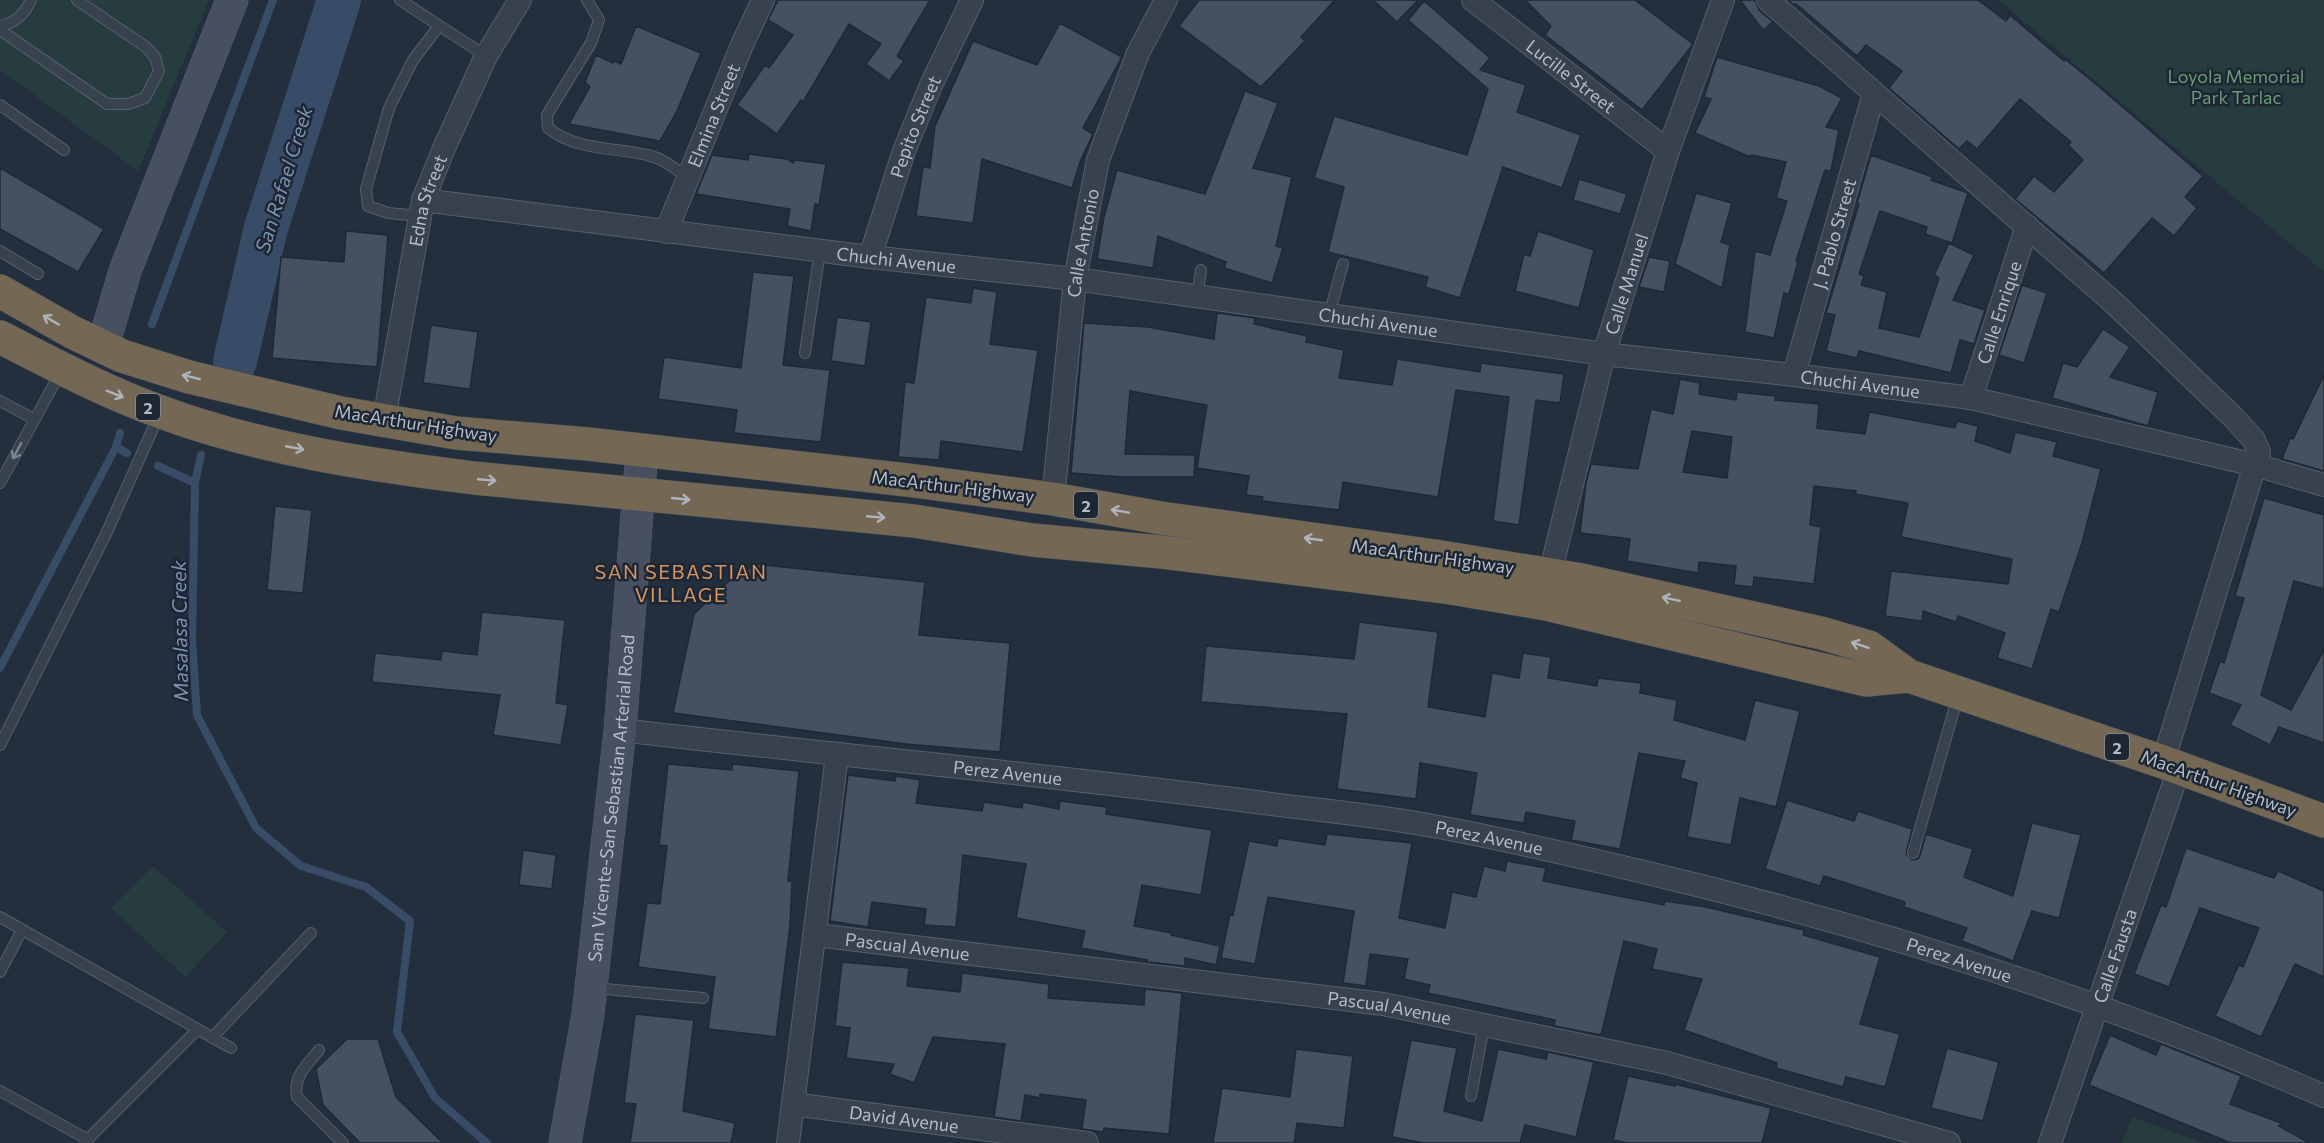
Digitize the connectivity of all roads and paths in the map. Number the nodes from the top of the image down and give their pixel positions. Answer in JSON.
{"nodes":[{"id":1,"x":31,"y":0,"type":"edge"},
{"id":2,"x":77,"y":0,"type":"edge"},
{"id":3,"x":232,"y":0,"type":"edge"},
{"id":4,"x":400,"y":0,"type":"edge"},
{"id":5,"x":520,"y":0,"type":"edge"},
{"id":6,"x":587,"y":0,"type":"edge"},
{"id":7,"x":764,"y":0,"type":"edge"},
{"id":8,"x":972,"y":0,"type":"edge"},
{"id":9,"x":1166,"y":0,"type":"edge"},
{"id":10,"x":1473,"y":0,"type":"edge"},
{"id":11,"x":1724,"y":0,"type":"edge"},
{"id":12,"x":1768,"y":0,"type":"edge"},
{"id":13,"x":439,"y":26,"type":"junction"},
{"id":14,"x":0,"y":28,"type":"edge"},
{"id":15,"x":486,"y":56,"type":"junction"},
{"id":16,"x":1874,"y":93,"type":"junction"},
{"id":17,"x":0,"y":105,"type":"edge"},
{"id":18,"x":64,"y":150,"type":"dead end"},
{"id":19,"x":1668,"y":151,"type":"junction"},
{"id":20,"x":688,"y":178,"type":"junction"},
{"id":21,"x":422,"y":208,"type":"junction"},
{"id":22,"x":2027,"y":226,"type":"junction"},
{"id":23,"x":666,"y":232,"type":"junction"},
{"id":24,"x":820,"y":250,"type":"junction"},
{"id":25,"x":0,"y":251,"type":"edge"},
{"id":26,"x":870,"y":257,"type":"junction"},
{"id":27,"x":1343,"y":264,"type":"dead end"},
{"id":28,"x":1201,"y":270,"type":"dead end"},
{"id":29,"x":38,"y":274,"type":"dead end"},
{"id":30,"x":1075,"y":279,"type":"junction"},
{"id":31,"x":0,"y":291,"type":"edge"},
{"id":32,"x":1197,"y":298,"type":"junction"},
{"id":33,"x":1329,"y":315,"type":"junction"},
{"id":34,"x":0,"y":337,"type":"edge"},
{"id":35,"x":103,"y":346,"type":"junction"},
{"id":36,"x":805,"y":353,"type":"dead end"},
{"id":37,"x":1604,"y":354,"type":"junction"},
{"id":38,"x":62,"y":369,"type":"junction"},
{"id":39,"x":1794,"y":375,"type":"junction"},
{"id":40,"x":1971,"y":398,"type":"junction"},
{"id":41,"x":0,"y":401,"type":"edge"},
{"id":42,"x":160,"y":412,"type":"junction"},
{"id":43,"x":34,"y":419,"type":"junction"},
{"id":44,"x":384,"y":420,"type":"junction"},
{"id":45,"x":642,"y":451,"type":"junction"},
{"id":46,"x":2255,"y":465,"type":"junction"},
{"id":47,"x":0,"y":483,"type":"edge"},
{"id":48,"x":2324,"y":485,"type":"edge"},
{"id":49,"x":639,"y":494,"type":"junction"},
{"id":50,"x":1053,"y":499,"type":"junction"},
{"id":51,"x":1550,"y":574,"type":"junction"},
{"id":52,"x":1909,"y":676,"type":"junction"},
{"id":53,"x":1959,"y":693,"type":"junction"},
{"id":54,"x":620,"y":730,"type":"junction"},
{"id":55,"x":0,"y":746,"type":"edge"},
{"id":56,"x":837,"y":755,"type":"junction"},
{"id":57,"x":2171,"y":766,"type":"junction"},
{"id":58,"x":2323,"y":819,"type":"edge"},
{"id":59,"x":1913,"y":853,"type":"dead end"},
{"id":60,"x":0,"y":917,"type":"edge"},
{"id":61,"x":22,"y":930,"type":"junction"},
{"id":62,"x":310,"y":933,"type":"dead end"},
{"id":63,"x":816,"y":934,"type":"junction"},
{"id":64,"x":0,"y":972,"type":"edge"},
{"id":65,"x":591,"y":987,"type":"junction"},
{"id":66,"x":703,"y":998,"type":"dead end"},
{"id":67,"x":2099,"y":1005,"type":"junction"},
{"id":68,"x":1484,"y":1025,"type":"junction"},
{"id":69,"x":198,"y":1029,"type":"junction"},
{"id":70,"x":212,"y":1038,"type":"junction"},
{"id":71,"x":231,"y":1048,"type":"dead end"},
{"id":72,"x":319,"y":1050,"type":"dead end"},
{"id":73,"x":0,"y":1091,"type":"edge"},
{"id":74,"x":1471,"y":1095,"type":"dead end"},
{"id":75,"x":2324,"y":1096,"type":"edge"},
{"id":76,"x":793,"y":1104,"type":"junction"},
{"id":77,"x":85,"y":1141,"type":"edge"},
{"id":78,"x":343,"y":1143,"type":"edge"},
{"id":79,"x":565,"y":1143,"type":"edge"},
{"id":80,"x":788,"y":1143,"type":"edge"},
{"id":81,"x":1087,"y":1143,"type":"edge"},
{"id":82,"x":1949,"y":1143,"type":"edge"},
{"id":83,"x":2050,"y":1143,"type":"edge"}],
"edges":[{"from":1,"to":14,"type":"lane"},
{"from":2,"to":14,"type":"lane"},
{"from":3,"to":35,"type":"street"},
{"from":4,"to":13,"type":"lane"},
{"from":5,"to":15,"type":"street","name":"Edna Street"},
{"from":6,"to":20,"type":"lane"},
{"from":7,"to":20,"type":"street","name":"Elmina Street"},
{"from":8,"to":26,"type":"street","name":"Pepito Street"},
{"from":9,"to":30,"type":"street","name":"Calle Antonio"},
{"from":10,"to":19,"type":"street","name":"Lucille Street"},
{"from":11,"to":19,"type":"street","name":"Calle Manuel"},
{"from":12,"to":16,"type":"street"},
{"from":13,"to":15,"type":"lane"},
{"from":13,"to":21,"type":"lane"},
{"from":15,"to":21,"type":"street","name":"Edna Street"},
{"from":16,"to":22,"type":"street"},
{"from":16,"to":39,"type":"street","name":"J. Pablo Street"},
{"from":17,"to":18,"type":"lane"},
{"from":19,"to":37,"type":"street","name":"Calle Manuel"},
{"from":20,"to":23,"type":"street","name":"Elmina Street"},
{"from":21,"to":23,"type":"street","name":"Chuchi Avenue"},
{"from":21,"to":44,"type":"street","name":"Edna Street"},
{"from":22,"to":40,"type":"street","name":"Calle Enrique"},
{"from":22,"to":46,"type":"street"},
{"from":23,"to":24,"type":"street","name":"Chuchi Avenue"},
{"from":24,"to":26,"type":"street","name":"Chuchi Avenue"},
{"from":24,"to":36,"type":"lane"},
{"from":25,"to":29,"type":"lane"},
{"from":26,"to":30,"type":"street","name":"Chuchi Avenue"},
{"from":27,"to":33,"type":"lane"},
{"from":28,"to":32,"type":"lane"},
{"from":30,"to":32,"type":"street","name":"Chuchi Avenue"},
{"from":30,"to":50,"type":"street","name":"Calle Antonio"},
{"from":35,"to":31,"type":"highway","name":"MacArthur Highway","number":"2","one_way":true},
{"from":32,"to":33,"type":"street","name":"Chuchi Avenue"},
{"from":33,"to":37,"type":"street","name":"Chuchi Avenue"},
{"from":34,"to":38,"type":"highway","name":"MacArthur Highway","number":"2"},
{"from":44,"to":35,"type":"highway","name":"MacArthur Highway","number":"2","one_way":true},
{"from":37,"to":39,"type":"street","name":"Chuchi Avenue"},
{"from":37,"to":51,"type":"street","name":"Calle Manuel"},
{"from":38,"to":42,"type":"highway","name":"MacArthur Highway","number":"2","one_way":true},
{"from":38,"to":43,"type":"lane"},
{"from":39,"to":40,"type":"street","name":"Chuchi Avenue"},
{"from":40,"to":46,"type":"street","name":"Chuchi Avenue"},
{"from":41,"to":43,"type":"lane"},
{"from":42,"to":49,"type":"highway","name":"MacArthur Highway","number":"2","one_way":true},
{"from":42,"to":55,"type":"lane"},
{"from":43,"to":47,"type":"lane","one_way":true},
{"from":44,"to":45,"type":"highway","name":"MacArthur Highway","number":"2"},
{"from":45,"to":49,"type":"street","name":"San Vicente-San Sebastian Arterial Road"},
{"from":45,"to":50,"type":"highway","name":"MacArthur Highway","number":"2"},
{"from":46,"to":48,"type":"street","name":"Chuchi Avenue"},
{"from":46,"to":57,"type":"street","name":"Calle Fausta"},
{"from":49,"to":52,"type":"highway","name":"MacArthur Highway","number":"2","one_way":true},
{"from":49,"to":54,"type":"street","name":"San Vicente-San Sebastian Arterial Road"},
{"from":51,"to":50,"type":"highway","name":"MacArthur Highway","number":"2","one_way":true},
{"from":52,"to":51,"type":"highway","name":"MacArthur Highway","number":"2","one_way":true},
{"from":52,"to":53,"type":"highway","name":"MacArthur Highway","number":"2"},
{"from":53,"to":57,"type":"highway","name":"MacArthur Highway","number":"2"},
{"from":53,"to":59,"type":"lane"},
{"from":54,"to":56,"type":"street","name":"Perez Avenue"},
{"from":54,"to":65,"type":"street","name":"San Vicente-San Sebastian Arterial Road"},
{"from":56,"to":63,"type":"street"},
{"from":56,"to":67,"type":"street","name":"Perez Avenue"},
{"from":57,"to":58,"type":"highway","name":"MacArthur Highway","number":"2"},
{"from":57,"to":67,"type":"street","name":"Calle Fausta"},
{"from":60,"to":61,"type":"lane"},
{"from":61,"to":64,"type":"lane"},
{"from":61,"to":69,"type":"lane"},
{"from":62,"to":70,"type":"lane"},
{"from":63,"to":68,"type":"street","name":"Pascual Avenue"},
{"from":63,"to":76,"type":"street"},
{"from":65,"to":66,"type":"lane"},
{"from":65,"to":79,"type":"street","name":"San Vicente-San Sebastian Arterial Road"},
{"from":67,"to":75,"type":"street","name":"Perez Avenue"},
{"from":67,"to":83,"type":"street","name":"Calle Fausta"},
{"from":68,"to":74,"type":"lane"},
{"from":68,"to":82,"type":"street","name":"Pascual Avenue"},
{"from":69,"to":70,"type":"lane"},
{"from":69,"to":77,"type":"lane"},
{"from":70,"to":71,"type":"lane"},
{"from":72,"to":78,"type":"lane"},
{"from":73,"to":77,"type":"lane"},
{"from":76,"to":80,"type":"street"},
{"from":76,"to":81,"type":"street","name":"David Avenue"}]}
